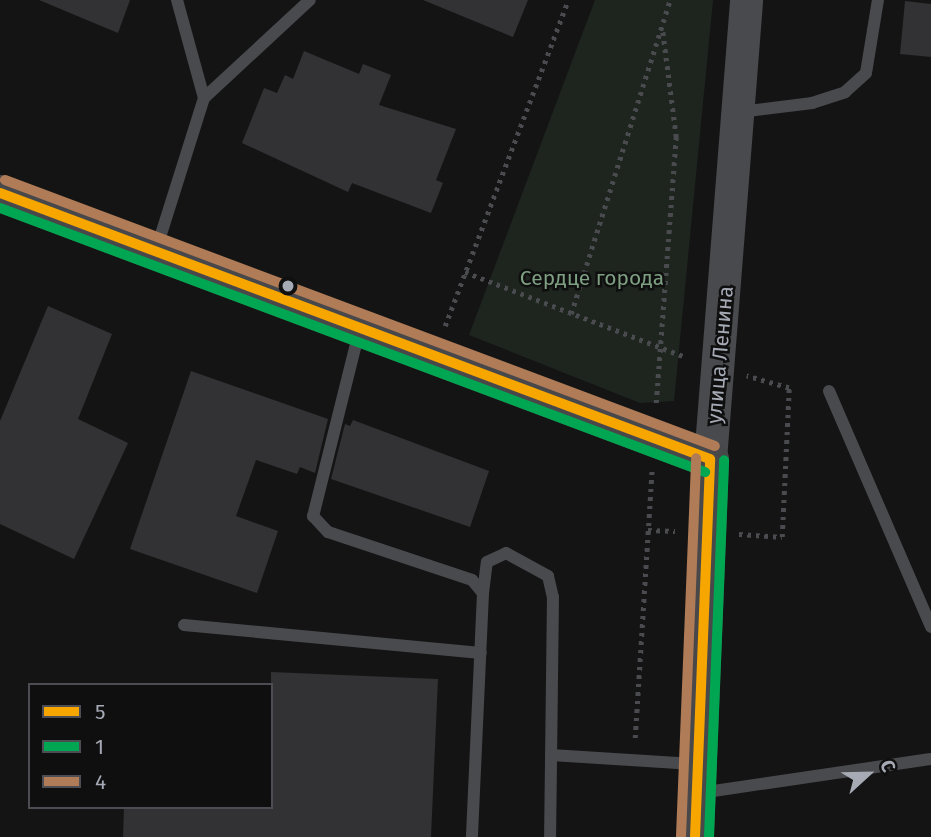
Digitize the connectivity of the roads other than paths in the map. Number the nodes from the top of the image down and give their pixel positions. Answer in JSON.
{"nodes":[{"id":1,"x":177,"y":0,"type":"edge"},
{"id":2,"x":310,"y":0,"type":"edge"},
{"id":3,"x":747,"y":0,"type":"edge"},
{"id":4,"x":878,"y":0,"type":"edge"},
{"id":5,"x":204,"y":98,"type":"junction"},
{"id":6,"x":740,"y":112,"type":"junction"},
{"id":7,"x":0,"y":193,"type":"edge"},
{"id":8,"x":156,"y":252,"type":"junction"},
{"id":9,"x":360,"y":328,"type":"junction"},
{"id":10,"x":829,"y":391,"type":"dead end"},
{"id":11,"x":710,"y":459,"type":"junction"},
{"id":12,"x":483,"y":593,"type":"junction"},
{"id":13,"x":184,"y":625,"type":"dead end"},
{"id":14,"x":931,"y":627,"type":"edge"},
{"id":15,"x":481,"y":653,"type":"junction"},
{"id":16,"x":551,"y":755,"type":"junction"},
{"id":17,"x":931,"y":759,"type":"edge"},
{"id":18,"x":697,"y":779,"type":"junction"},
{"id":19,"x":472,"y":837,"type":"edge"},
{"id":20,"x":550,"y":837,"type":"edge"},
{"id":21,"x":695,"y":837,"type":"edge"}],
"edges":[{"from":1,"to":5,"type":"lane"},
{"from":2,"to":5,"type":"lane"},
{"from":3,"to":6,"type":"street","name":"улица Ленина"},
{"from":4,"to":6,"type":"lane"},
{"from":5,"to":8,"type":"lane"},
{"from":6,"to":11,"type":"street","name":"улица Ленина"},
{"from":7,"to":8,"type":"main road"},
{"from":8,"to":9,"type":"main road"},
{"from":9,"to":11,"type":"main road"},
{"from":9,"to":12,"type":"lane"},
{"from":10,"to":14,"type":"lane"},
{"from":11,"to":18,"type":"main road","name":"улица Ленина"},
{"from":12,"to":15,"type":"lane"},
{"from":12,"to":16,"type":"lane"},
{"from":13,"to":15,"type":"lane"},
{"from":15,"to":19,"type":"lane"},
{"from":16,"to":18,"type":"lane"},
{"from":16,"to":20,"type":"lane"},
{"from":17,"to":18,"type":"lane"},
{"from":18,"to":21,"type":"main road","name":"улица Ленина"}]}
